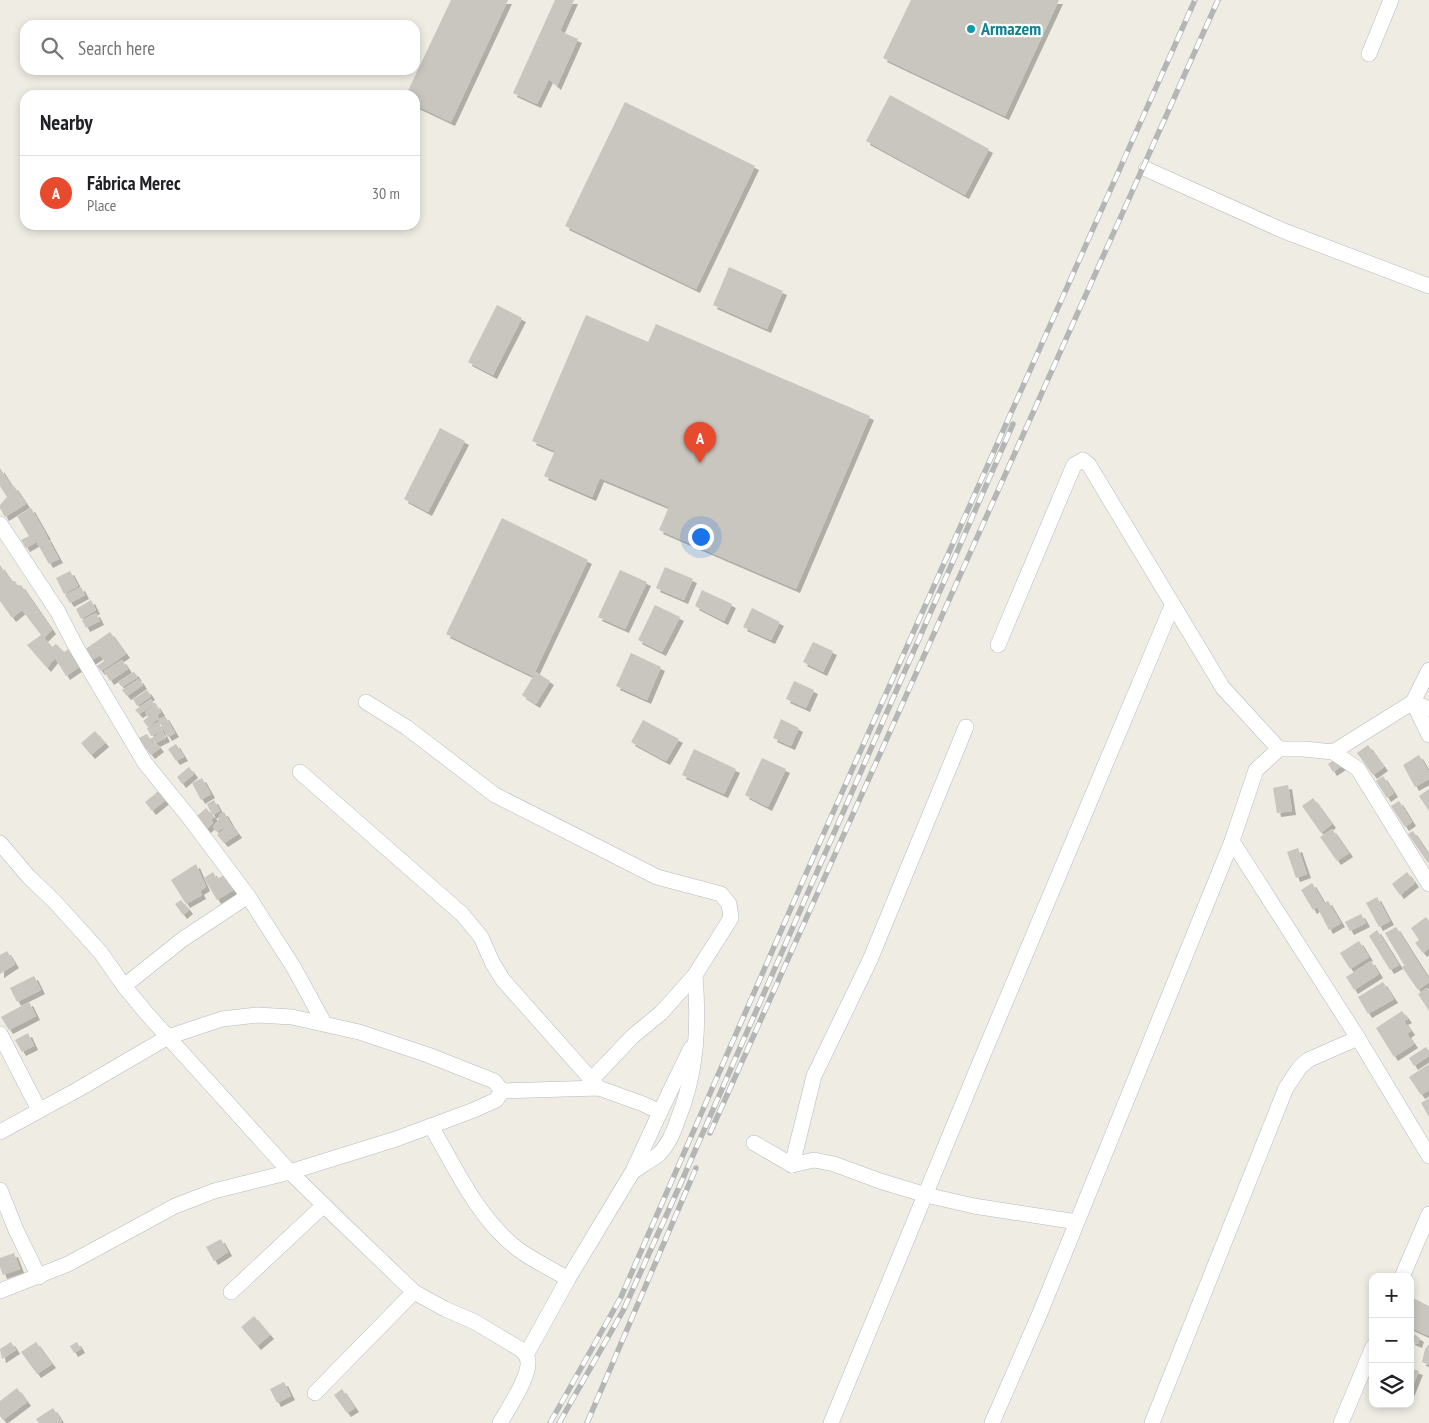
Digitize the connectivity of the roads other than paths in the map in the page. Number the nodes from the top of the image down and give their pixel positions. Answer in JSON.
{"nodes":[{"id":1,"x":1391,"y":0,"type":"edge"},
{"id":2,"x":1369,"y":54,"type":"dead end"},
{"id":3,"x":1146,"y":169,"type":"dead end"},
{"id":4,"x":1429,"y":285,"type":"edge"},
{"id":5,"x":0,"y":524,"type":"edge"},
{"id":6,"x":6,"y":546,"type":"edge"},
{"id":7,"x":1172,"y":606,"type":"junction"},
{"id":8,"x":998,"y":645,"type":"dead end"},
{"id":9,"x":1429,"y":670,"type":"edge"},
{"id":10,"x":366,"y":702,"type":"dead end"},
{"id":11,"x":1413,"y":702,"type":"junction"},
{"id":12,"x":1429,"y":709,"type":"edge"},
{"id":13,"x":966,"y":727,"type":"dead end"},
{"id":14,"x":1429,"y":735,"type":"edge"},
{"id":15,"x":1279,"y":749,"type":"junction"},
{"id":16,"x":1333,"y":752,"type":"junction"},
{"id":17,"x":300,"y":772,"type":"dead end"},
{"id":18,"x":1232,"y":841,"type":"junction"},
{"id":19,"x":0,"y":843,"type":"edge"},
{"id":20,"x":1429,"y":884,"type":"edge"},
{"id":21,"x":248,"y":896,"type":"junction"},
{"id":22,"x":695,"y":975,"type":"junction"},
{"id":23,"x":124,"y":986,"type":"junction"},
{"id":24,"x":324,"y":1024,"type":"junction"},
{"id":25,"x":0,"y":1034,"type":"edge"},
{"id":26,"x":697,"y":1035,"type":"junction"},
{"id":27,"x":168,"y":1037,"type":"junction"},
{"id":28,"x":1358,"y":1038,"type":"junction"},
{"id":29,"x":595,"y":1084,"type":"junction"},
{"id":30,"x":502,"y":1091,"type":"junction"},
{"id":31,"x":39,"y":1110,"type":"junction"},
{"id":32,"x":660,"y":1112,"type":"junction"},
{"id":33,"x":431,"y":1126,"type":"junction"},
{"id":34,"x":0,"y":1132,"type":"edge"},
{"id":35,"x":754,"y":1143,"type":"dead end"},
{"id":36,"x":1429,"y":1156,"type":"edge"},
{"id":37,"x":792,"y":1165,"type":"junction"},
{"id":38,"x":633,"y":1171,"type":"junction"},
{"id":39,"x":290,"y":1172,"type":"junction"},
{"id":40,"x":0,"y":1190,"type":"edge"},
{"id":41,"x":926,"y":1195,"type":"junction"},
{"id":42,"x":324,"y":1205,"type":"junction"},
{"id":43,"x":1429,"y":1214,"type":"edge"},
{"id":44,"x":1077,"y":1222,"type":"junction"},
{"id":45,"x":1404,"y":1273,"type":"edge"},
{"id":46,"x":39,"y":1277,"type":"junction"},
{"id":47,"x":568,"y":1279,"type":"junction"},
{"id":48,"x":0,"y":1291,"type":"edge"},
{"id":49,"x":231,"y":1292,"type":"dead end"},
{"id":50,"x":414,"y":1292,"type":"junction"},
{"id":51,"x":526,"y":1354,"type":"junction"},
{"id":52,"x":1369,"y":1356,"type":"edge"},
{"id":53,"x":315,"y":1393,"type":"dead end"},
{"id":54,"x":500,"y":1423,"type":"edge"},
{"id":55,"x":831,"y":1423,"type":"edge"},
{"id":56,"x":992,"y":1423,"type":"edge"},
{"id":57,"x":1152,"y":1423,"type":"edge"},
{"id":58,"x":1341,"y":1423,"type":"edge"}],
"edges":[{"from":1,"to":2,"type":"street"},
{"from":3,"to":4,"type":"street"},
{"from":5,"to":6,"type":"street"},
{"from":6,"to":21,"type":"street"},
{"from":7,"to":8,"type":"street"},
{"from":7,"to":15,"type":"street"},
{"from":7,"to":41,"type":"street"},
{"from":9,"to":11,"type":"street"},
{"from":10,"to":22,"type":"street"},
{"from":11,"to":12,"type":"street"},
{"from":11,"to":14,"type":"street"},
{"from":11,"to":16,"type":"street"},
{"from":13,"to":37,"type":"street"},
{"from":15,"to":16,"type":"street"},
{"from":15,"to":18,"type":"street"},
{"from":16,"to":20,"type":"street"},
{"from":17,"to":29,"type":"street"},
{"from":18,"to":28,"type":"street"},
{"from":18,"to":44,"type":"street"},
{"from":19,"to":23,"type":"street"},
{"from":21,"to":23,"type":"street"},
{"from":21,"to":24,"type":"street"},
{"from":22,"to":26,"type":"street"},
{"from":22,"to":29,"type":"street"},
{"from":23,"to":27,"type":"street"},
{"from":24,"to":27,"type":"street"},
{"from":24,"to":30,"type":"street"},
{"from":25,"to":31,"type":"street"},
{"from":26,"to":32,"type":"street"},
{"from":26,"to":38,"type":"street"},
{"from":27,"to":31,"type":"street"},
{"from":27,"to":39,"type":"street"},
{"from":28,"to":36,"type":"street"},
{"from":28,"to":57,"type":"street"},
{"from":29,"to":30,"type":"street"},
{"from":29,"to":32,"type":"street"},
{"from":30,"to":33,"type":"street"},
{"from":31,"to":34,"type":"street"},
{"from":32,"to":38,"type":"street"},
{"from":33,"to":39,"type":"street"},
{"from":33,"to":47,"type":"street"},
{"from":35,"to":37,"type":"street"},
{"from":37,"to":41,"type":"street"},
{"from":38,"to":47,"type":"street"},
{"from":39,"to":42,"type":"street"},
{"from":39,"to":46,"type":"street"},
{"from":40,"to":46,"type":"street"},
{"from":41,"to":44,"type":"street"},
{"from":41,"to":55,"type":"street"},
{"from":42,"to":49,"type":"street"},
{"from":42,"to":50,"type":"street"},
{"from":43,"to":45,"type":"street"},
{"from":44,"to":56,"type":"street"},
{"from":46,"to":48,"type":"street"},
{"from":47,"to":51,"type":"street"},
{"from":50,"to":51,"type":"street"},
{"from":50,"to":53,"type":"street"},
{"from":51,"to":54,"type":"street"},
{"from":52,"to":58,"type":"street"}]}
